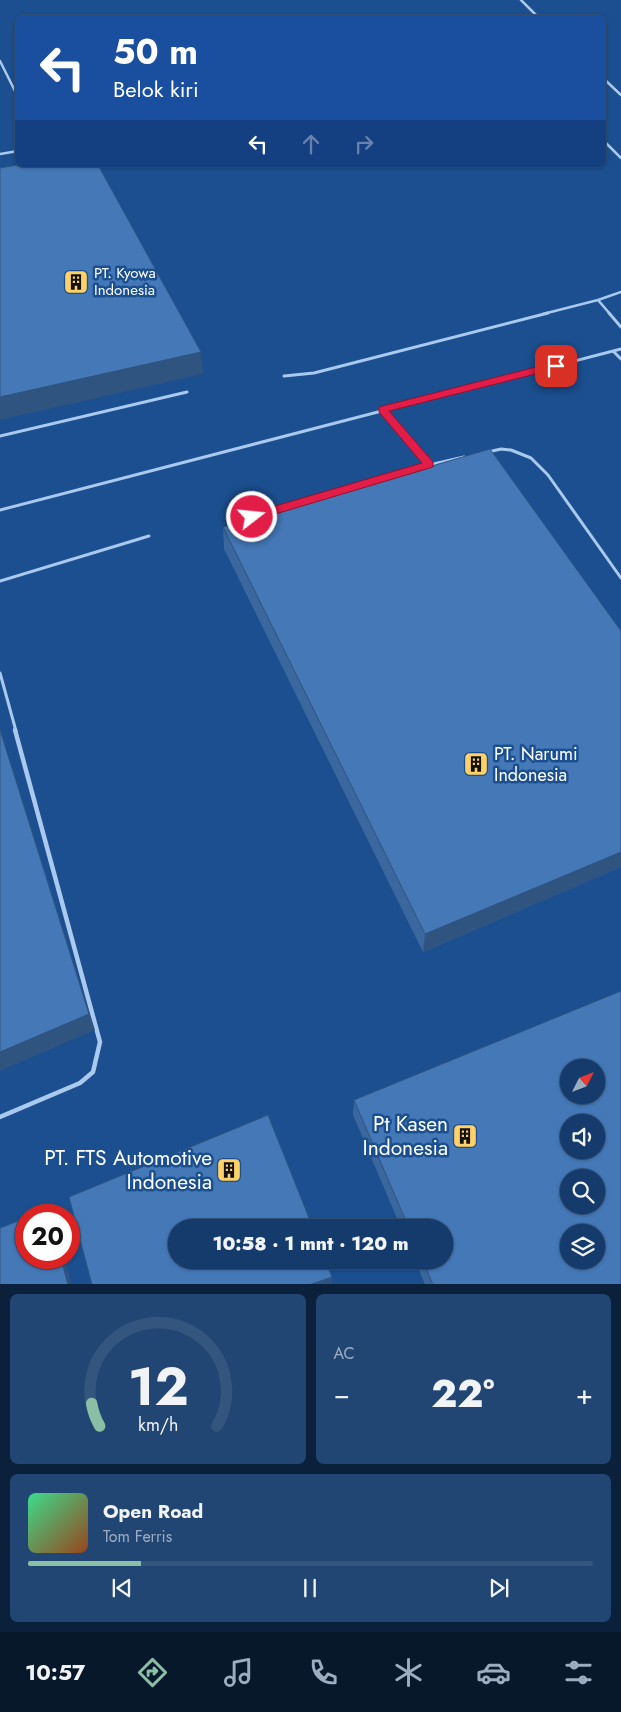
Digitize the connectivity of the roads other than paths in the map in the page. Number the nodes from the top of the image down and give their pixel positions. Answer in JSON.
{"nodes":[{"id":1,"x":521,"y":0,"type":"edge"},
{"id":2,"x":536,"y":15,"type":"edge"},
{"id":3,"x":0,"y":60,"type":"edge"},
{"id":4,"x":1,"y":66,"type":"edge"},
{"id":5,"x":606,"y":81,"type":"edge"},
{"id":6,"x":15,"y":92,"type":"edge"},
{"id":7,"x":621,"y":96,"type":"edge"},
{"id":8,"x":606,"y":143,"type":"edge"},
{"id":9,"x":15,"y":152,"type":"edge"},
{"id":10,"x":0,"y":154,"type":"edge"},
{"id":11,"x":621,"y":158,"type":"edge"},
{"id":12,"x":621,"y":292,"type":"edge"},
{"id":13,"x":598,"y":300,"type":"junction"},
{"id":14,"x":621,"y":327,"type":"edge"},
{"id":15,"x":621,"y":349,"type":"edge"},
{"id":16,"x":613,"y":351,"type":"junction"},
{"id":17,"x":621,"y":359,"type":"edge"},
{"id":18,"x":284,"y":376,"type":"dead end"},
{"id":19,"x":186,"y":392,"type":"dead end"},
{"id":20,"x":382,"y":410,"type":"junction"},
{"id":21,"x":0,"y":436,"type":"edge"},
{"id":22,"x":483,"y":453,"type":"edge"},
{"id":23,"x":465,"y":457,"type":"edge"},
{"id":24,"x":429,"y":464,"type":"junction"},
{"id":25,"x":0,"y":510,"type":"edge"},
{"id":26,"x":252,"y":517,"type":"edge"},
{"id":27,"x":149,"y":536,"type":"dead end"},
{"id":28,"x":621,"y":578,"type":"edge"},
{"id":29,"x":0,"y":581,"type":"edge"},
{"id":30,"x":0,"y":673,"type":"edge"},
{"id":31,"x":0,"y":1117,"type":"edge"}],
"edges":[{"from":1,"to":2,"type":"lane"},
{"from":3,"to":4,"type":"lane"},
{"from":4,"to":6,"type":"lane"},
{"from":5,"to":7,"type":"lane"},
{"from":8,"to":11,"type":"lane"},
{"from":9,"to":10,"type":"lane"},
{"from":12,"to":13,"type":"lane"},
{"from":13,"to":14,"type":"lane"},
{"from":13,"to":18,"type":"lane"},
{"from":15,"to":16,"type":"lane"},
{"from":16,"to":17,"type":"lane"},
{"from":16,"to":20,"type":"lane"},
{"from":19,"to":21,"type":"lane"},
{"from":20,"to":24,"type":"lane"},
{"from":20,"to":25,"type":"lane"},
{"from":22,"to":28,"type":"lane"},
{"from":23,"to":24,"type":"lane"},
{"from":24,"to":26,"type":"lane"},
{"from":27,"to":29,"type":"lane"},
{"from":30,"to":31,"type":"lane"}]}
